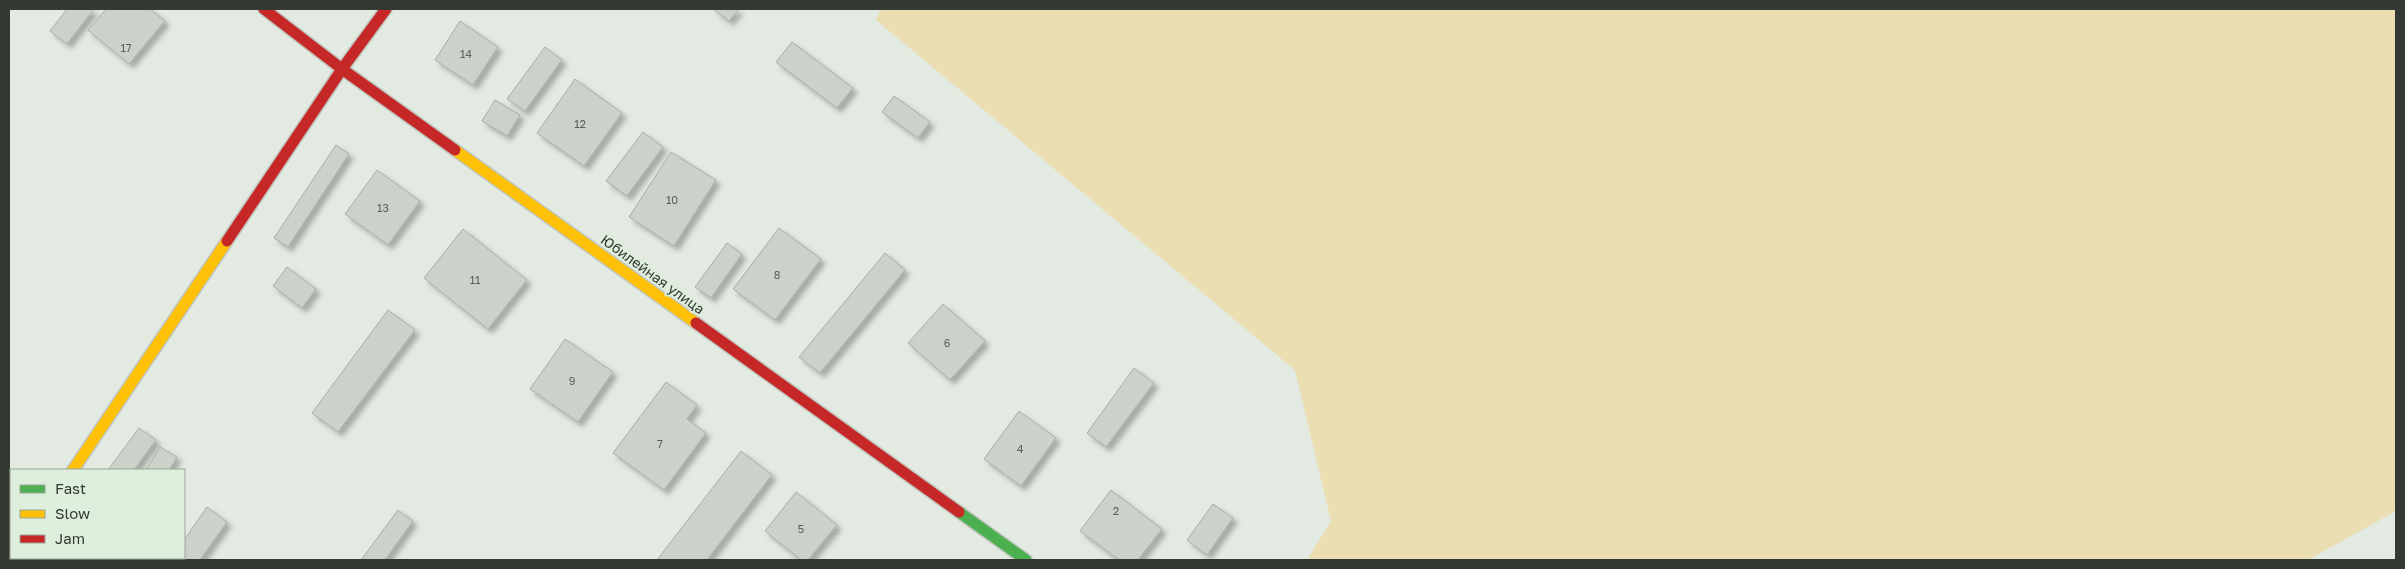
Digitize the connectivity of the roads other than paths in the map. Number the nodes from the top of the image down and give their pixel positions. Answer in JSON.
{"nodes":[{"id":1,"x":264,"y":9,"type":"edge"},
{"id":2,"x":386,"y":9,"type":"edge"},
{"id":3,"x":342,"y":69,"type":"junction"},
{"id":4,"x":74,"y":469,"type":"edge"},
{"id":5,"x":1026,"y":560,"type":"edge"}],
"edges":[{"from":1,"to":3,"type":"street","name":"Юбилейная улица"},
{"from":2,"to":3,"type":"street"},
{"from":3,"to":4,"type":"street"},
{"from":3,"to":5,"type":"street","name":"Юбилейная улица"}]}
